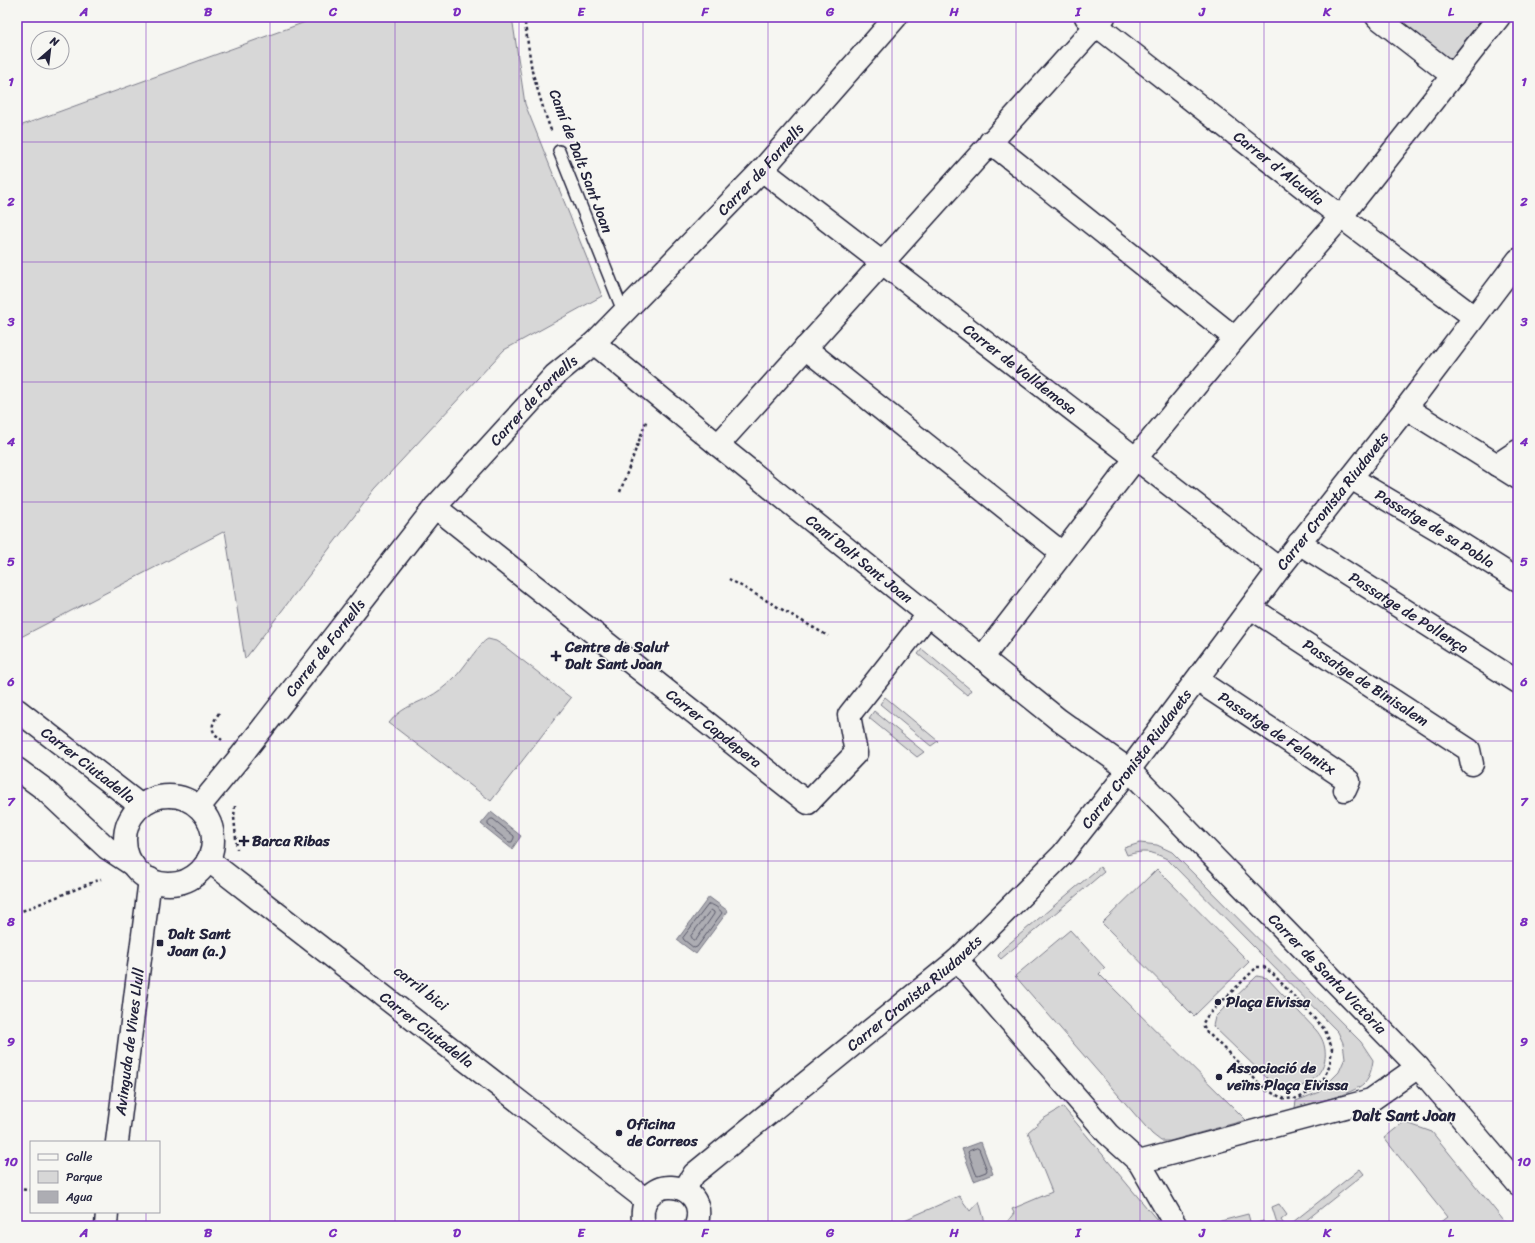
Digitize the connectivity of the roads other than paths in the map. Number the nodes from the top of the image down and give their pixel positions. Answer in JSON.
{"nodes":[{"id":1,"x":896,"y":17,"type":"edge"},
{"id":2,"x":1377,"y":17,"type":"edge"},
{"id":3,"x":1499,"y":17,"type":"edge"},
{"id":4,"x":1096,"y":20,"type":"edge"},
{"id":5,"x":1453,"y":76,"type":"junction"},
{"id":6,"x":990,"y":142,"type":"junction"},
{"id":7,"x":559,"y":151,"type":"road end"},
{"id":8,"x":762,"y":170,"type":"junction"},
{"id":9,"x":1340,"y":217,"type":"junction"},
{"id":10,"x":1518,"y":260,"type":"edge"},
{"id":11,"x":882,"y":262,"type":"junction"},
{"id":12,"x":623,"y":311,"type":"junction"},
{"id":13,"x":1474,"y":317,"type":"junction"},
{"id":14,"x":1235,"y":338,"type":"junction"},
{"id":15,"x":594,"y":343,"type":"junction"},
{"id":16,"x":805,"y":348,"type":"junction"},
{"id":17,"x":1406,"y":408,"type":"junction"},
{"id":18,"x":718,"y":445,"type":"junction"},
{"id":19,"x":1518,"y":451,"type":"edge"},
{"id":20,"x":1136,"y":458,"type":"junction"},
{"id":21,"x":1497,"y":465,"type":"junction"},
{"id":22,"x":1351,"y":478,"type":"junction"},
{"id":23,"x":1518,"y":478,"type":"edge"},
{"id":24,"x":435,"y":508,"type":"junction"},
{"id":25,"x":1299,"y":543,"type":"junction"},
{"id":26,"x":1062,"y":553,"type":"junction"},
{"id":27,"x":1279,"y":569,"type":"junction"},
{"id":28,"x":1518,"y":580,"type":"edge"},
{"id":29,"x":1251,"y":608,"type":"junction"},
{"id":30,"x":928,"y":615,"type":"junction"},
{"id":31,"x":982,"y":658,"type":"junction"},
{"id":32,"x":1197,"y":680,"type":"junction"},
{"id":33,"x":1518,"y":682,"type":"edge"},
{"id":34,"x":17,"y":710,"type":"edge"},
{"id":35,"x":1472,"y":764,"type":"dead end"},
{"id":36,"x":17,"y":768,"type":"edge"},
{"id":37,"x":1129,"y":770,"type":"junction"},
{"id":38,"x":1345,"y":790,"type":"dead end"},
{"id":39,"x":141,"y":806,"type":"junction"},
{"id":40,"x":199,"y":808,"type":"junction"},
{"id":41,"x":208,"y":860,"type":"junction"},
{"id":42,"x":133,"y":866,"type":"junction"},
{"id":43,"x":150,"y":879,"type":"junction"},
{"id":44,"x":957,"y":960,"type":"junction"},
{"id":45,"x":1418,"y":1067,"type":"junction"},
{"id":46,"x":116,"y":1141,"type":"edge"},
{"id":47,"x":1139,"y":1162,"type":"junction"},
{"id":48,"x":1518,"y":1184,"type":"edge"},
{"id":49,"x":684,"y":1190,"type":"junction"},
{"id":50,"x":646,"y":1200,"type":"junction"},
{"id":51,"x":108,"y":1213,"type":"edge"},
{"id":52,"x":106,"y":1226,"type":"edge"},
{"id":53,"x":644,"y":1226,"type":"edge"},
{"id":54,"x":696,"y":1226,"type":"edge"},
{"id":55,"x":1176,"y":1226,"type":"edge"}],
"edges":[{"from":1,"to":8,"type":"street","name":"Carrer de Fornells"},
{"from":2,"to":5,"type":"street"},
{"from":3,"to":5,"type":"street"},
{"from":4,"to":6,"type":"street"},
{"from":4,"to":9,"type":"street","name":"Carrer d'Alcudia"},
{"from":5,"to":9,"type":"street"},
{"from":6,"to":11,"type":"street"},
{"from":6,"to":14,"type":"street"},
{"from":7,"to":12,"type":"lane","name":"Camí de Dalt Sant Joan"},
{"from":8,"to":11,"type":"street","name":"Carrer de Valldemosa"},
{"from":8,"to":12,"type":"street","name":"Carrer de Fornells"},
{"from":9,"to":13,"type":"street","name":"Carrer d'Alcudia"},
{"from":9,"to":14,"type":"street"},
{"from":10,"to":13,"type":"street","name":"Carrer Cronista Riudavets"},
{"from":11,"to":16,"type":"street"},
{"from":11,"to":20,"type":"street","name":"Carrer de Valldemosa"},
{"from":12,"to":15,"type":"street","name":"Carrer de Fornells"},
{"from":13,"to":17,"type":"street","name":"Carrer Cronista Riudavets"},
{"from":14,"to":20,"type":"street"},
{"from":15,"to":18,"type":"street","name":"Camí Dalt Sant Joan"},
{"from":15,"to":24,"type":"street","name":"Carrer de Fornells"},
{"from":16,"to":18,"type":"street"},
{"from":16,"to":26,"type":"street"},
{"from":17,"to":21,"type":"street"},
{"from":17,"to":22,"type":"street","name":"Carrer Cronista Riudavets"},
{"from":18,"to":30,"type":"street","name":"Camí Dalt Sant Joan"},
{"from":19,"to":21,"type":"street"},
{"from":20,"to":26,"type":"street"},
{"from":20,"to":27,"type":"street","name":"Carrer de Valldemosa"},
{"from":21,"to":23,"type":"street"},
{"from":22,"to":25,"type":"street","name":"Carrer Cronista Riudavets"},
{"from":22,"to":28,"type":"street","name":"Passatge de sa Pobla"},
{"from":24,"to":30,"type":"street","name":"Carrer Capdepera"},
{"from":24,"to":40,"type":"street","name":"Carrer de Fornells"},
{"from":25,"to":27,"type":"street","name":"Carrer Cronista Riudavets"},
{"from":25,"to":33,"type":"street","name":"Passatge de Pollença"},
{"from":26,"to":31,"type":"street"},
{"from":27,"to":29,"type":"street","name":"Carrer Cronista Riudavets"},
{"from":29,"to":32,"type":"street","name":"Carrer Cronista Riudavets"},
{"from":29,"to":35,"type":"street","name":"Passatge de Binisalem"},
{"from":30,"to":31,"type":"street","name":"Camí Dalt Sant Joan"},
{"from":31,"to":37,"type":"street","name":"Camí Dalt Sant Joan"},
{"from":32,"to":37,"type":"street","name":"Carrer Cronista Riudavets"},
{"from":32,"to":38,"type":"street","name":"Passatge de Felanitx"},
{"from":34,"to":39,"type":"street","name":"Carrer Ciutadella"},
{"from":36,"to":42,"type":"street"},
{"from":37,"to":44,"type":"street","name":"Carrer Cronista Riudavets"},
{"from":37,"to":45,"type":"street","name":"Carrer de Santa Victòria"},
{"from":39,"to":40,"type":"street"},
{"from":39,"to":42,"type":"street"},
{"from":40,"to":41,"type":"street"},
{"from":41,"to":43,"type":"street"},
{"from":41,"to":50,"type":"street","name":"Carrer Ciutadella"},
{"from":42,"to":43,"type":"street"},
{"from":43,"to":46,"type":"street","name":"Avinguda de Vives Llull"},
{"from":44,"to":47,"type":"street"},
{"from":44,"to":49,"type":"street","name":"Carrer Cronista Riudavets"},
{"from":45,"to":47,"type":"street"},
{"from":45,"to":48,"type":"street","name":"Carrer de Santa Victòria"},
{"from":47,"to":55,"type":"street"},
{"from":49,"to":50,"type":"street"},
{"from":49,"to":54,"type":"street"},
{"from":50,"to":53,"type":"street"},
{"from":51,"to":52,"type":"street"}]}
